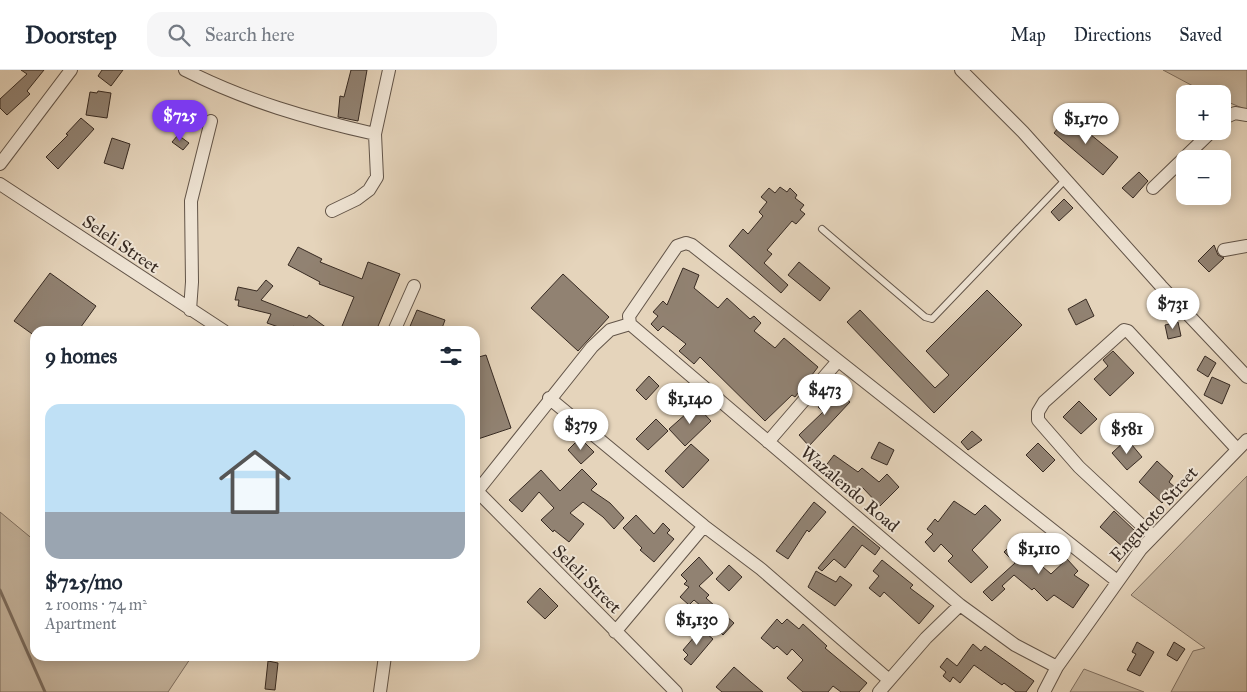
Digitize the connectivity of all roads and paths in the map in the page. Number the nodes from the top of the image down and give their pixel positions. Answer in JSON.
{"nodes":[{"id":1,"x":71,"y":70,"type":"edge"},
{"id":2,"x":186,"y":70,"type":"edge"},
{"id":3,"x":389,"y":70,"type":"edge"},
{"id":4,"x":961,"y":70,"type":"edge"},
{"id":5,"x":1231,"y":115,"type":"edge"},
{"id":6,"x":1247,"y":115,"type":"edge"},
{"id":7,"x":211,"y":121,"type":"dead end"},
{"id":8,"x":375,"y":134,"type":"junction"},
{"id":9,"x":1203,"y":140,"type":"edge"},
{"id":10,"x":0,"y":164,"type":"edge"},
{"id":11,"x":1066,"y":179,"type":"junction"},
{"id":12,"x":0,"y":184,"type":"edge"},
{"id":13,"x":1153,"y":188,"type":"dead end"},
{"id":14,"x":332,"y":211,"type":"dead end"},
{"id":15,"x":822,"y":229,"type":"dead end"},
{"id":16,"x":1247,"y":246,"type":"edge"},
{"id":17,"x":1224,"y":250,"type":"dead end"},
{"id":18,"x":414,"y":286,"type":"dead end"},
{"id":19,"x":190,"y":310,"type":"junction"},
{"id":20,"x":630,"y":324,"type":"junction"},
{"id":21,"x":216,"y":326,"type":"edge"},
{"id":22,"x":396,"y":326,"type":"edge"},
{"id":23,"x":837,"y":362,"type":"junction"},
{"id":24,"x":1247,"y":377,"type":"edge"},
{"id":25,"x":550,"y":398,"type":"junction"},
{"id":26,"x":1247,"y":440,"type":"edge"},
{"id":27,"x":768,"y":442,"type":"junction"},
{"id":28,"x":1237,"y":449,"type":"junction"},
{"id":29,"x":480,"y":486,"type":"edge"},
{"id":30,"x":480,"y":495,"type":"edge"},
{"id":31,"x":704,"y":526,"type":"junction"},
{"id":32,"x":1153,"y":536,"type":"junction"},
{"id":33,"x":1117,"y":581,"type":"junction"},
{"id":34,"x":960,"y":605,"type":"junction"},
{"id":35,"x":615,"y":632,"type":"junction"},
{"id":36,"x":384,"y":661,"type":"edge"},
{"id":37,"x":1057,"y":668,"type":"junction"},
{"id":38,"x":890,"y":680,"type":"junction"},
{"id":39,"x":380,"y":692,"type":"edge"},
{"id":40,"x":676,"y":692,"type":"edge"},
{"id":41,"x":879,"y":692,"type":"edge"},
{"id":42,"x":1044,"y":692,"type":"edge"}],
"edges":[{"from":1,"to":10,"type":"street"},
{"from":2,"to":8,"type":"street"},
{"from":3,"to":8,"type":"street"},
{"from":4,"to":11,"type":"street"},
{"from":5,"to":6,"type":"street"},
{"from":7,"to":19,"type":"street"},
{"from":8,"to":14,"type":"street"},
{"from":9,"to":13,"type":"street"},
{"from":11,"to":15,"type":"lane"},
{"from":11,"to":24,"type":"street"},
{"from":12,"to":19,"type":"street","name":"Seleli Street"},
{"from":16,"to":17,"type":"street"},
{"from":18,"to":22,"type":"street"},
{"from":19,"to":21,"type":"street","name":"Seleli Street"},
{"from":20,"to":23,"type":"street"},
{"from":20,"to":25,"type":"street"},
{"from":20,"to":27,"type":"street","name":"Wazalendo Road"},
{"from":23,"to":27,"type":"street"},
{"from":23,"to":33,"type":"street"},
{"from":25,"to":29,"type":"street"},
{"from":25,"to":31,"type":"street"},
{"from":26,"to":28,"type":"street","name":"Engutoto Street"},
{"from":27,"to":34,"type":"street","name":"Wazalendo Road"},
{"from":28,"to":32,"type":"street","name":"Engutoto Street"},
{"from":28,"to":32,"type":"street"},
{"from":30,"to":35,"type":"street","name":"Seleli Street"},
{"from":31,"to":35,"type":"street"},
{"from":31,"to":38,"type":"street"},
{"from":32,"to":33,"type":"street","name":"Engutoto Street"},
{"from":33,"to":37,"type":"street","name":"Engutoto Street"},
{"from":34,"to":37,"type":"street","name":"Wazalendo Road"},
{"from":34,"to":38,"type":"street"},
{"from":35,"to":40,"type":"street","name":"Seleli Street"},
{"from":36,"to":39,"type":"street"},
{"from":37,"to":42,"type":"street","name":"Engutoto Street"},
{"from":38,"to":41,"type":"street"}]}
